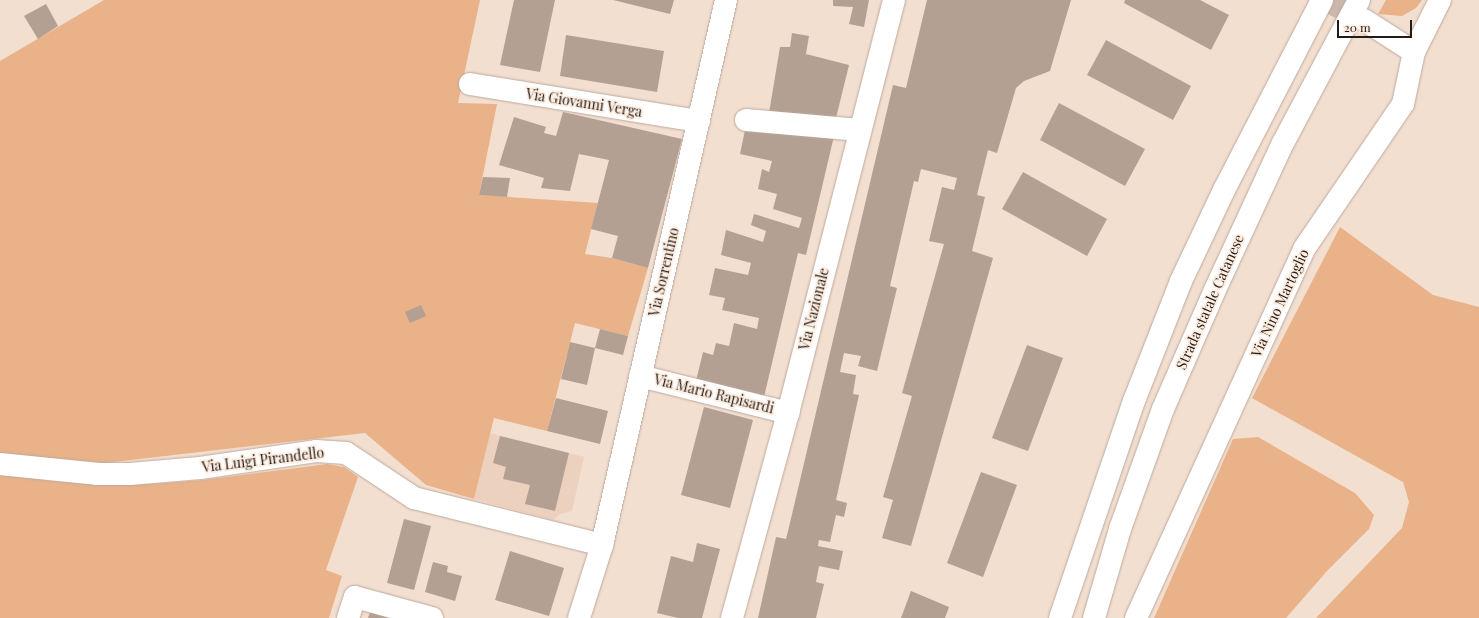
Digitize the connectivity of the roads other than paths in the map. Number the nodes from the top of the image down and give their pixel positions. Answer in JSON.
{"nodes":[{"id":1,"x":726,"y":0,"type":"edge"},
{"id":2,"x":894,"y":0,"type":"edge"},
{"id":3,"x":1322,"y":0,"type":"edge"},
{"id":4,"x":1440,"y":0,"type":"edge"},
{"id":5,"x":1362,"y":10,"type":"edge"},
{"id":6,"x":1414,"y":52,"type":"junction"},
{"id":7,"x":470,"y":84,"type":"dead end"},
{"id":8,"x":746,"y":120,"type":"dead end"},
{"id":9,"x":699,"y":121,"type":"junction"},
{"id":10,"x":860,"y":130,"type":"junction"},
{"id":11,"x":640,"y":376,"type":"junction"},
{"id":12,"x":788,"y":413,"type":"junction"},
{"id":13,"x":0,"y":464,"type":"edge"},
{"id":14,"x":602,"y":545,"type":"junction"},
{"id":15,"x":348,"y":618,"type":"edge"},
{"id":16,"x":432,"y":618,"type":"edge"},
{"id":17,"x":579,"y":618,"type":"edge"},
{"id":18,"x":732,"y":618,"type":"edge"},
{"id":19,"x":1060,"y":618,"type":"edge"},
{"id":20,"x":1094,"y":618,"type":"edge"},
{"id":21,"x":1136,"y":618,"type":"edge"}],
"edges":[{"from":1,"to":9,"type":"street","name":"Via Sorrentino"},
{"from":2,"to":10,"type":"street","name":"Via Nazionale"},
{"from":3,"to":19,"type":"street"},
{"from":4,"to":6,"type":"street","name":"Via Nino Martoglio"},
{"from":5,"to":6,"type":"street"},
{"from":5,"to":20,"type":"street","name":"Strada statale Catanese"},
{"from":6,"to":21,"type":"street","name":"Via Nino Martoglio"},
{"from":7,"to":9,"type":"street","name":"Via Giovanni Verga"},
{"from":8,"to":10,"type":"street"},
{"from":9,"to":11,"type":"street","name":"Via Sorrentino"},
{"from":10,"to":12,"type":"street","name":"Via Nazionale"},
{"from":11,"to":12,"type":"street","name":"Via Mario Rapisardi"},
{"from":11,"to":14,"type":"street","name":"Via Sorrentino"},
{"from":12,"to":18,"type":"street","name":"Via Nazionale"},
{"from":13,"to":14,"type":"street","name":"Via Luigi Pirandello"},
{"from":14,"to":17,"type":"street","name":"Via Sorrentino"},
{"from":15,"to":16,"type":"street"}]}
